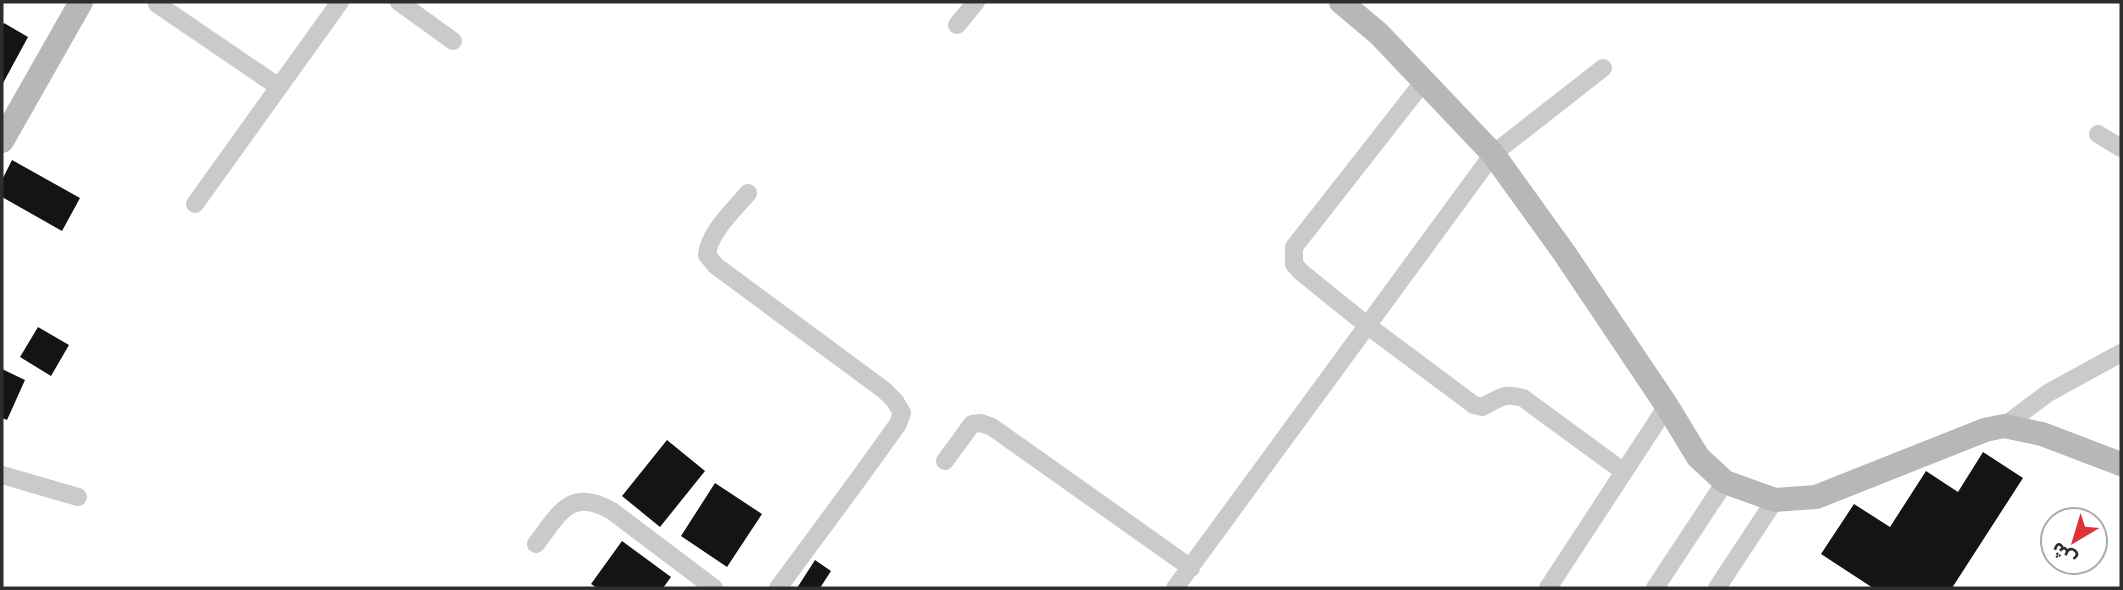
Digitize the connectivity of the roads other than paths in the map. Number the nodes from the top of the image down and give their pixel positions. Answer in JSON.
{"nodes":[{"id":1,"x":81,"y":2,"type":"edge"},
{"id":2,"x":340,"y":2,"type":"edge"},
{"id":3,"x":399,"y":2,"type":"edge"},
{"id":4,"x":976,"y":2,"type":"edge"},
{"id":5,"x":1341,"y":2,"type":"edge"},
{"id":6,"x":157,"y":4,"type":"dead end"},
{"id":7,"x":957,"y":25,"type":"dead end"},
{"id":8,"x":453,"y":41,"type":"dead end"},
{"id":9,"x":1603,"y":68,"type":"dead end"},
{"id":10,"x":1424,"y":81,"type":"junction"},
{"id":11,"x":279,"y":87,"type":"junction"},
{"id":12,"x":2098,"y":134,"type":"dead end"},
{"id":13,"x":2,"y":141,"type":"edge"},
{"id":14,"x":2121,"y":148,"type":"edge"},
{"id":15,"x":1493,"y":154,"type":"junction"},
{"id":16,"x":748,"y":193,"type":"dead end"},
{"id":17,"x":195,"y":204,"type":"dead end"},
{"id":18,"x":1368,"y":326,"type":"junction"},
{"id":19,"x":2121,"y":353,"type":"edge"},
{"id":20,"x":1667,"y":406,"type":"junction"},
{"id":21,"x":2004,"y":426,"type":"junction"},
{"id":22,"x":945,"y":461,"type":"dead end"},
{"id":23,"x":2121,"y":464,"type":"edge"},
{"id":24,"x":1624,"y":472,"type":"junction"},
{"id":25,"x":2,"y":475,"type":"edge"},
{"id":26,"x":1725,"y":482,"type":"junction"},
{"id":27,"x":78,"y":496,"type":"dead end"},
{"id":28,"x":1775,"y":500,"type":"junction"},
{"id":29,"x":536,"y":544,"type":"dead end"},
{"id":30,"x":1191,"y":568,"type":"junction"},
{"id":31,"x":714,"y":588,"type":"edge"},
{"id":32,"x":778,"y":588,"type":"edge"},
{"id":33,"x":1175,"y":588,"type":"edge"},
{"id":34,"x":1548,"y":588,"type":"edge"},
{"id":35,"x":1656,"y":588,"type":"edge"},
{"id":36,"x":1717,"y":588,"type":"edge"}],
"edges":[{"from":1,"to":13,"type":"main road"},
{"from":2,"to":11,"type":"street"},
{"from":3,"to":8,"type":"street"},
{"from":4,"to":7,"type":"street"},
{"from":5,"to":10,"type":"main road"},
{"from":6,"to":11,"type":"street"},
{"from":9,"to":15,"type":"street"},
{"from":10,"to":15,"type":"main road"},
{"from":10,"to":18,"type":"street"},
{"from":11,"to":17,"type":"street"},
{"from":12,"to":14,"type":"street"},
{"from":15,"to":18,"type":"street"},
{"from":15,"to":20,"type":"main road"},
{"from":16,"to":32,"type":"street"},
{"from":18,"to":24,"type":"street"},
{"from":18,"to":30,"type":"street"},
{"from":19,"to":21,"type":"street"},
{"from":20,"to":24,"type":"street"},
{"from":20,"to":26,"type":"main road"},
{"from":21,"to":23,"type":"main road"},
{"from":21,"to":28,"type":"main road"},
{"from":22,"to":30,"type":"street"},
{"from":24,"to":34,"type":"street"},
{"from":25,"to":27,"type":"street"},
{"from":26,"to":28,"type":"main road"},
{"from":26,"to":35,"type":"street"},
{"from":28,"to":36,"type":"street"},
{"from":29,"to":31,"type":"street"},
{"from":30,"to":33,"type":"street"}]}
